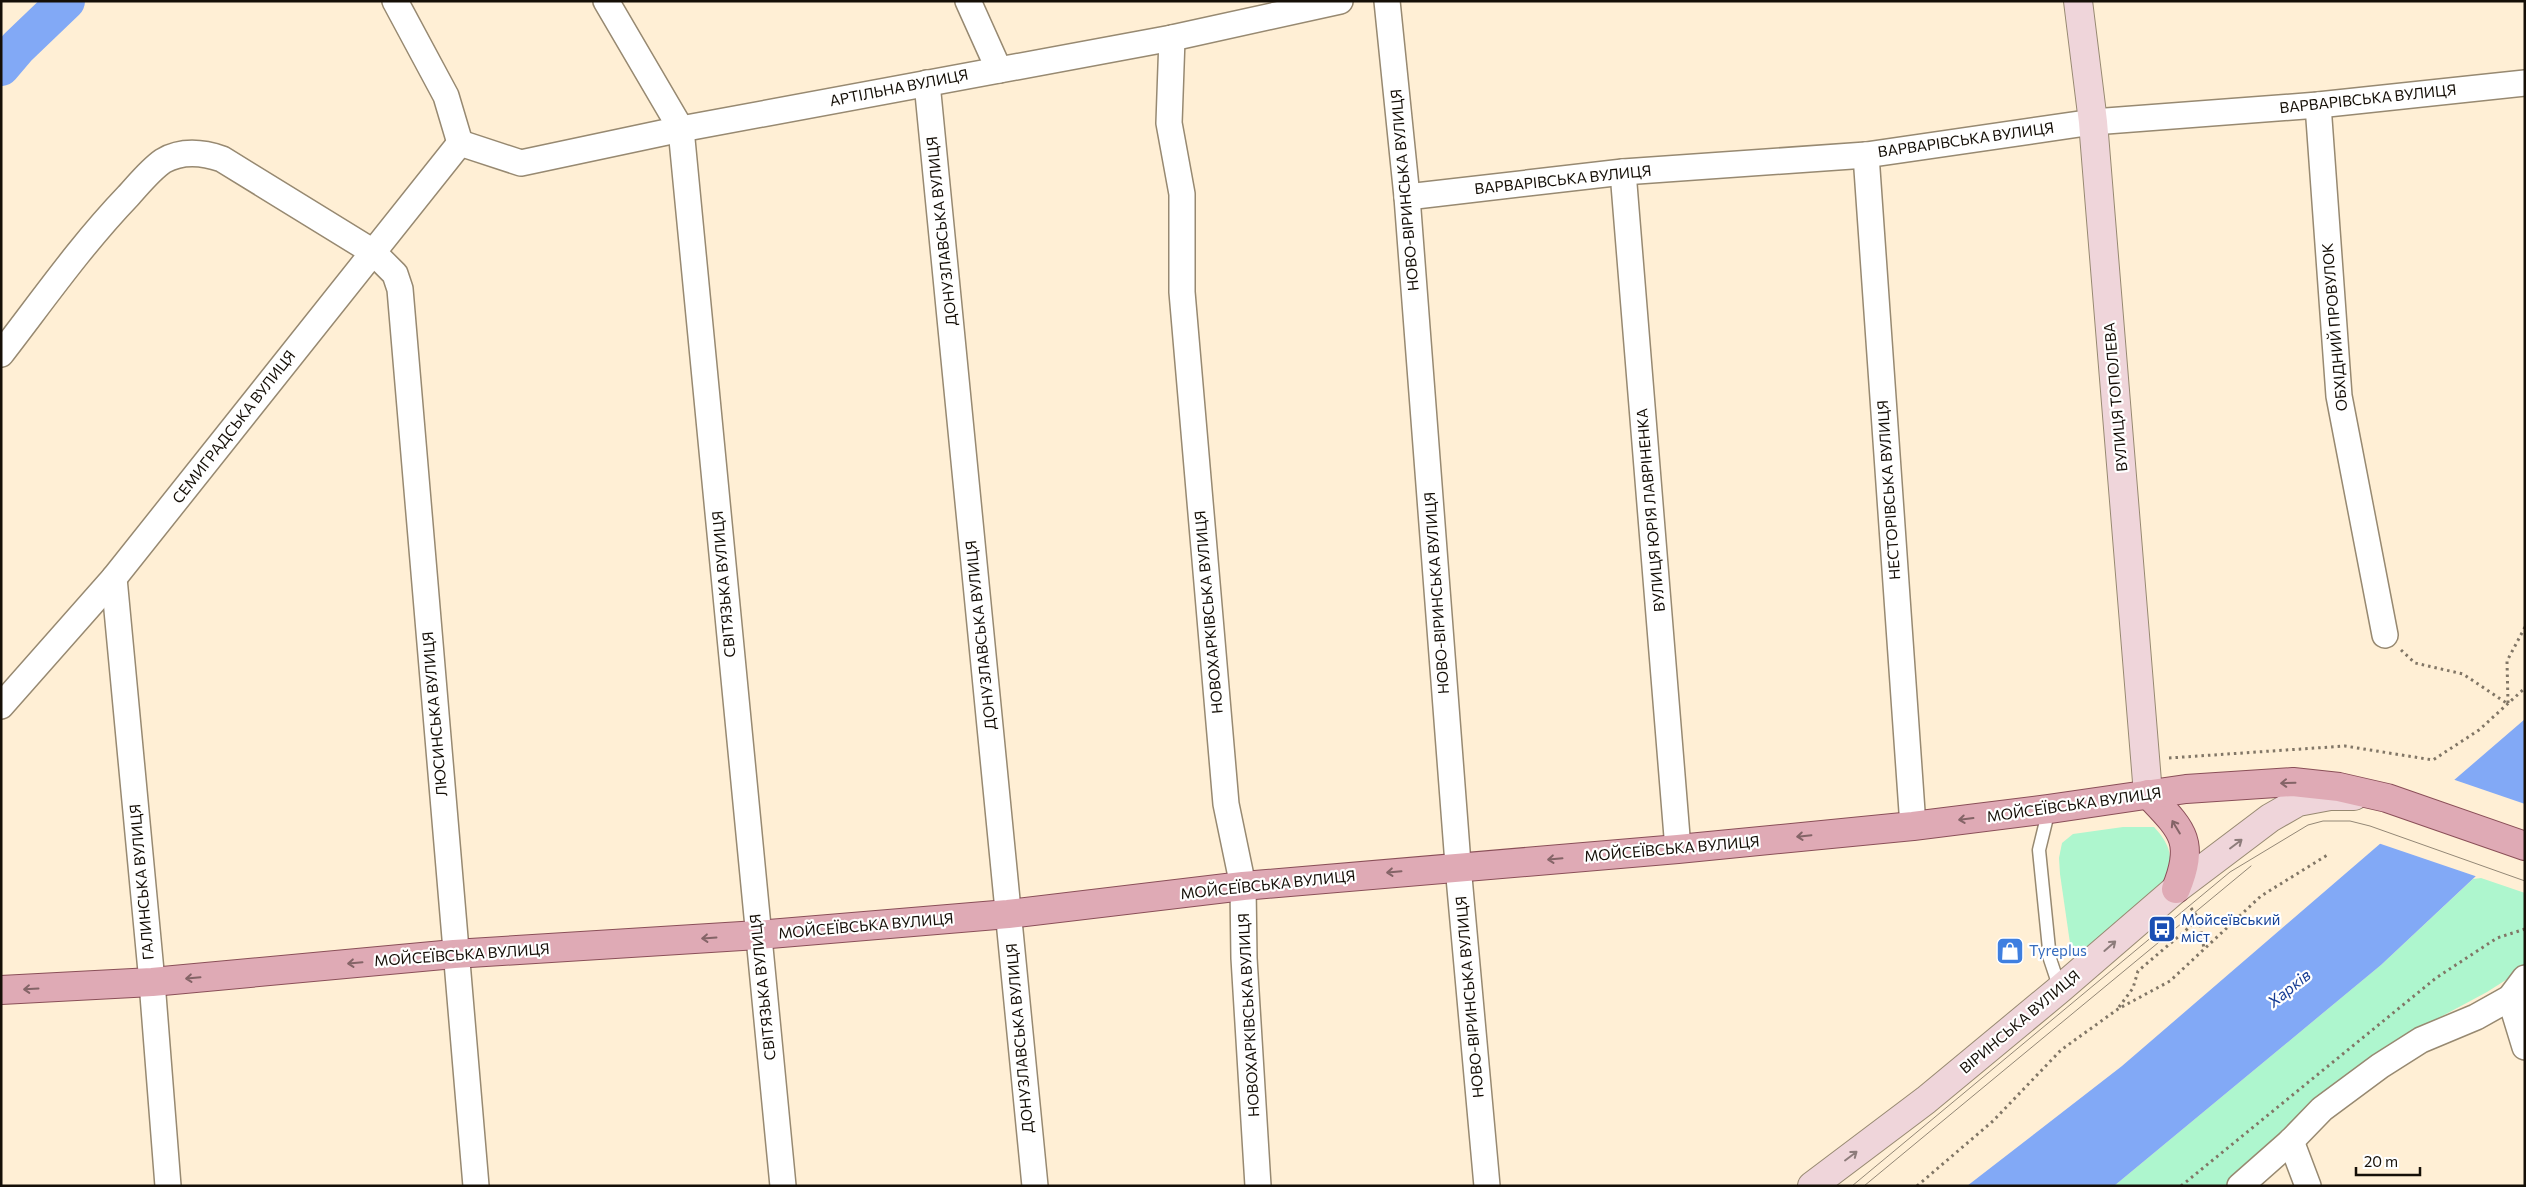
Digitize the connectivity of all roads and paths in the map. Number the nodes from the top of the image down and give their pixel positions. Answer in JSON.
{"nodes":[{"id":1,"x":396,"y":1,"type":"edge"},
{"id":2,"x":606,"y":1,"type":"edge"},
{"id":3,"x":968,"y":1,"type":"edge"},
{"id":4,"x":1340,"y":1,"type":"edge"},
{"id":5,"x":1386,"y":1,"type":"edge"},
{"id":6,"x":2078,"y":1,"type":"edge"},
{"id":7,"x":1172,"y":38,"type":"junction"},
{"id":8,"x":999,"y":70,"type":"junction"},
{"id":9,"x":927,"y":83,"type":"junction"},
{"id":10,"x":2525,"y":83,"type":"edge"},
{"id":11,"x":2318,"y":105,"type":"junction"},
{"id":12,"x":2093,"y":122,"type":"junction"},
{"id":13,"x":681,"y":129,"type":"junction"},
{"id":14,"x":460,"y":143,"type":"junction"},
{"id":15,"x":1866,"y":155,"type":"junction"},
{"id":16,"x":1623,"y":172,"type":"junction"},
{"id":17,"x":1407,"y":197,"type":"junction"},
{"id":18,"x":373,"y":252,"type":"junction"},
{"id":19,"x":1,"y":354,"type":"edge"},
{"id":20,"x":114,"y":578,"type":"junction"},
{"id":21,"x":2525,"y":627,"type":"edge"},
{"id":22,"x":2385,"y":635,"type":"joint"},
{"id":23,"x":2525,"y":688,"type":"edge"},
{"id":24,"x":2508,"y":704,"type":"junction"},
{"id":25,"x":1,"y":706,"type":"edge"},
{"id":26,"x":2146,"y":760,"type":"junction"},
{"id":27,"x":2148,"y":794,"type":"junction"},
{"id":28,"x":2387,"y":798,"type":"junction"},
{"id":29,"x":2049,"y":809,"type":"junction"},
{"id":30,"x":1913,"y":826,"type":"junction"},
{"id":31,"x":2525,"y":846,"type":"edge"},
{"id":32,"x":1678,"y":849,"type":"junction"},
{"id":33,"x":2329,"y":854,"type":"dead end"},
{"id":34,"x":1458,"y":867,"type":"junction"},
{"id":35,"x":1243,"y":886,"type":"junction"},
{"id":36,"x":2183,"y":897,"type":"junction"},
{"id":37,"x":1008,"y":914,"type":"junction"},
{"id":38,"x":2199,"y":919,"type":"junction"},
{"id":39,"x":2525,"y":929,"type":"edge"},
{"id":40,"x":758,"y":935,"type":"junction"},
{"id":41,"x":2204,"y":949,"type":"junction"},
{"id":42,"x":454,"y":954,"type":"junction"},
{"id":43,"x":2525,"y":978,"type":"edge"},
{"id":44,"x":152,"y":982,"type":"junction"},
{"id":45,"x":2060,"y":989,"type":"junction"},
{"id":46,"x":1,"y":990,"type":"edge"},
{"id":47,"x":2510,"y":998,"type":"junction"},
{"id":48,"x":2118,"y":1008,"type":"junction"},
{"id":49,"x":2525,"y":1047,"type":"edge"},
{"id":50,"x":2291,"y":1141,"type":"junction"},
{"id":51,"x":168,"y":1186,"type":"edge"},
{"id":52,"x":476,"y":1186,"type":"edge"},
{"id":53,"x":783,"y":1186,"type":"edge"},
{"id":54,"x":1035,"y":1186,"type":"edge"},
{"id":55,"x":1258,"y":1186,"type":"edge"},
{"id":56,"x":1487,"y":1186,"type":"edge"},
{"id":57,"x":1812,"y":1186,"type":"edge"},
{"id":58,"x":1917,"y":1186,"type":"edge"},
{"id":59,"x":2181,"y":1186,"type":"edge"},
{"id":60,"x":2240,"y":1186,"type":"edge"},
{"id":61,"x":2308,"y":1186,"type":"edge"}],
"edges":[{"from":1,"to":14,"type":"street"},
{"from":2,"to":13,"type":"street","name":"СВІТЯЗЬКА ВУЛИЦЯ"},
{"from":3,"to":8,"type":"street"},
{"from":4,"to":7,"type":"street","name":"АРТІЛЬНА ВУЛИЦЯ"},
{"from":5,"to":17,"type":"street","name":"НОВО-ВІРИНСЬКА ВУЛИЦЯ"},
{"from":6,"to":12,"type":"street","name":"ВУЛИЦЯ ТОПОЛЕВА"},
{"from":7,"to":8,"type":"street","name":"АРТІЛЬНА ВУЛИЦЯ"},
{"from":7,"to":35,"type":"street","name":"НОВОХАРКІВСЬКА ВУЛИЦЯ"},
{"from":8,"to":9,"type":"street","name":"АРТІЛЬНА ВУЛИЦЯ"},
{"from":9,"to":13,"type":"street","name":"АРТІЛЬНА ВУЛИЦЯ"},
{"from":9,"to":37,"type":"street","name":"ДОНУЗЛАВСЬКА ВУЛИЦЯ"},
{"from":10,"to":11,"type":"street","name":"ВАРВАРІВСЬКА ВУЛИЦЯ"},
{"from":11,"to":12,"type":"street","name":"ВАРВАРІВСЬКА ВУЛИЦЯ"},
{"from":11,"to":22,"type":"street","name":"ОБХІДНИЙ ПРОВУЛОК"},
{"from":12,"to":15,"type":"street","name":"ВАРВАРІВСЬКА ВУЛИЦЯ"},
{"from":12,"to":26,"type":"street","name":"ВУЛИЦЯ ТОПОЛЕВА"},
{"from":13,"to":14,"type":"street","name":"АРТІЛЬНА ВУЛИЦЯ"},
{"from":13,"to":40,"type":"street","name":"СВІТЯЗЬКА ВУЛИЦЯ"},
{"from":14,"to":18,"type":"street","name":"СЕМИГРАДСЬКА ВУЛИЦЯ"},
{"from":15,"to":16,"type":"street","name":"ВАРВАРІВСЬКА ВУЛИЦЯ"},
{"from":15,"to":30,"type":"street","name":"НЕСТОРІВСЬКА ВУЛИЦЯ"},
{"from":16,"to":17,"type":"street","name":"ВАРВАРІВСЬКА ВУЛИЦЯ"},
{"from":16,"to":32,"type":"street","name":"ВУЛИЦЯ ЮРІЯ ЛАВРІНЕНКА"},
{"from":17,"to":34,"type":"street","name":"НОВО-ВІРИНСЬКА ВУЛИЦЯ"},
{"from":18,"to":19,"type":"street","name":"ЛЮСИНСЬКА ВУЛИЦЯ"},
{"from":18,"to":20,"type":"street","name":"СЕМИГРАДСЬКА ВУЛИЦЯ"},
{"from":18,"to":42,"type":"street","name":"ЛЮСИНСЬКА ВУЛИЦЯ"},
{"from":20,"to":25,"type":"street","name":"СЕМИГРАДСЬКА ВУЛИЦЯ"},
{"from":20,"to":44,"type":"street","name":"ГАЛИНСЬКА ВУЛИЦЯ"},
{"from":21,"to":24,"type":"path"},
{"from":22,"to":24,"type":"path"},
{"from":23,"to":24,"type":"path"},
{"from":24,"to":26,"type":"path"},
{"from":26,"to":27,"type":"street","name":"ВУЛИЦЯ ТОПОЛЕВА"},
{"from":28,"to":27,"type":"main road","name":"МОЙСЕЇВСЬКА ВУЛИЦЯ","one_way":true},
{"from":27,"to":29,"type":"main road","name":"МОЙСЕЇВСЬКА ВУЛИЦЯ"},
{"from":36,"to":27,"type":"main road","one_way":true},
{"from":28,"to":31,"type":"main road","name":"МОЙСЕЇВСЬКА ВУЛИЦЯ"},
{"from":36,"to":28,"type":"street","name":"ВІРИНСЬКА ВУЛИЦЯ","one_way":true},
{"from":29,"to":30,"type":"main road","name":"МОЙСЕЇВСЬКА ВУЛИЦЯ","one_way":true},
{"from":29,"to":45,"type":"lane"},
{"from":30,"to":32,"type":"main road","name":"МОЙСЕЇВСЬКА ВУЛИЦЯ","one_way":true},
{"from":32,"to":34,"type":"main road","name":"МОЙСЕЇВСЬКА ВУЛИЦЯ","one_way":true},
{"from":33,"to":41,"type":"path"},
{"from":34,"to":35,"type":"main road","name":"МОЙСЕЇВСЬКА ВУЛИЦЯ","one_way":true},
{"from":34,"to":56,"type":"street","name":"НОВО-ВІРИНСЬКА ВУЛИЦЯ"},
{"from":35,"to":37,"type":"main road","name":"МОЙСЕЇВСЬКА ВУЛИЦЯ"},
{"from":35,"to":55,"type":"street","name":"НОВОХАРКІВСЬКА ВУЛИЦЯ"},
{"from":36,"to":38,"type":"path"},
{"from":45,"to":36,"type":"street","name":"ВІРИНСЬКА ВУЛИЦЯ","one_way":true},
{"from":37,"to":40,"type":"main road","name":"МОЙСЕЇВСЬКА ВУЛИЦЯ"},
{"from":37,"to":54,"type":"street","name":"ДОНУЗЛАВСЬКА ВУЛИЦЯ"},
{"from":38,"to":41,"type":"path"},
{"from":38,"to":48,"type":"path"},
{"from":39,"to":59,"type":"path"},
{"from":40,"to":42,"type":"main road","name":"МОЙСЕЇВСЬКА ВУЛИЦЯ","one_way":true},
{"from":40,"to":53,"type":"street","name":"СВІТЯЗЬКА ВУЛИЦЯ"},
{"from":41,"to":48,"type":"path"},
{"from":42,"to":44,"type":"main road","name":"МОЙСЕЇВСЬКА ВУЛИЦЯ","one_way":true},
{"from":42,"to":52,"type":"street","name":"ЛЮСИНСЬКА ВУЛИЦЯ"},
{"from":43,"to":47,"type":"street"},
{"from":44,"to":46,"type":"main road","name":"МОЙСЕЇВСЬКА ВУЛИЦЯ","one_way":true},
{"from":44,"to":51,"type":"street","name":"ГАЛИНСЬКА ВУЛИЦЯ"},
{"from":57,"to":45,"type":"street","name":"ВІРИНСЬКА ВУЛИЦЯ","one_way":true},
{"from":47,"to":49,"type":"street"},
{"from":47,"to":50,"type":"street"},
{"from":48,"to":58,"type":"path"},
{"from":50,"to":60,"type":"street"},
{"from":50,"to":61,"type":"street"}]}
